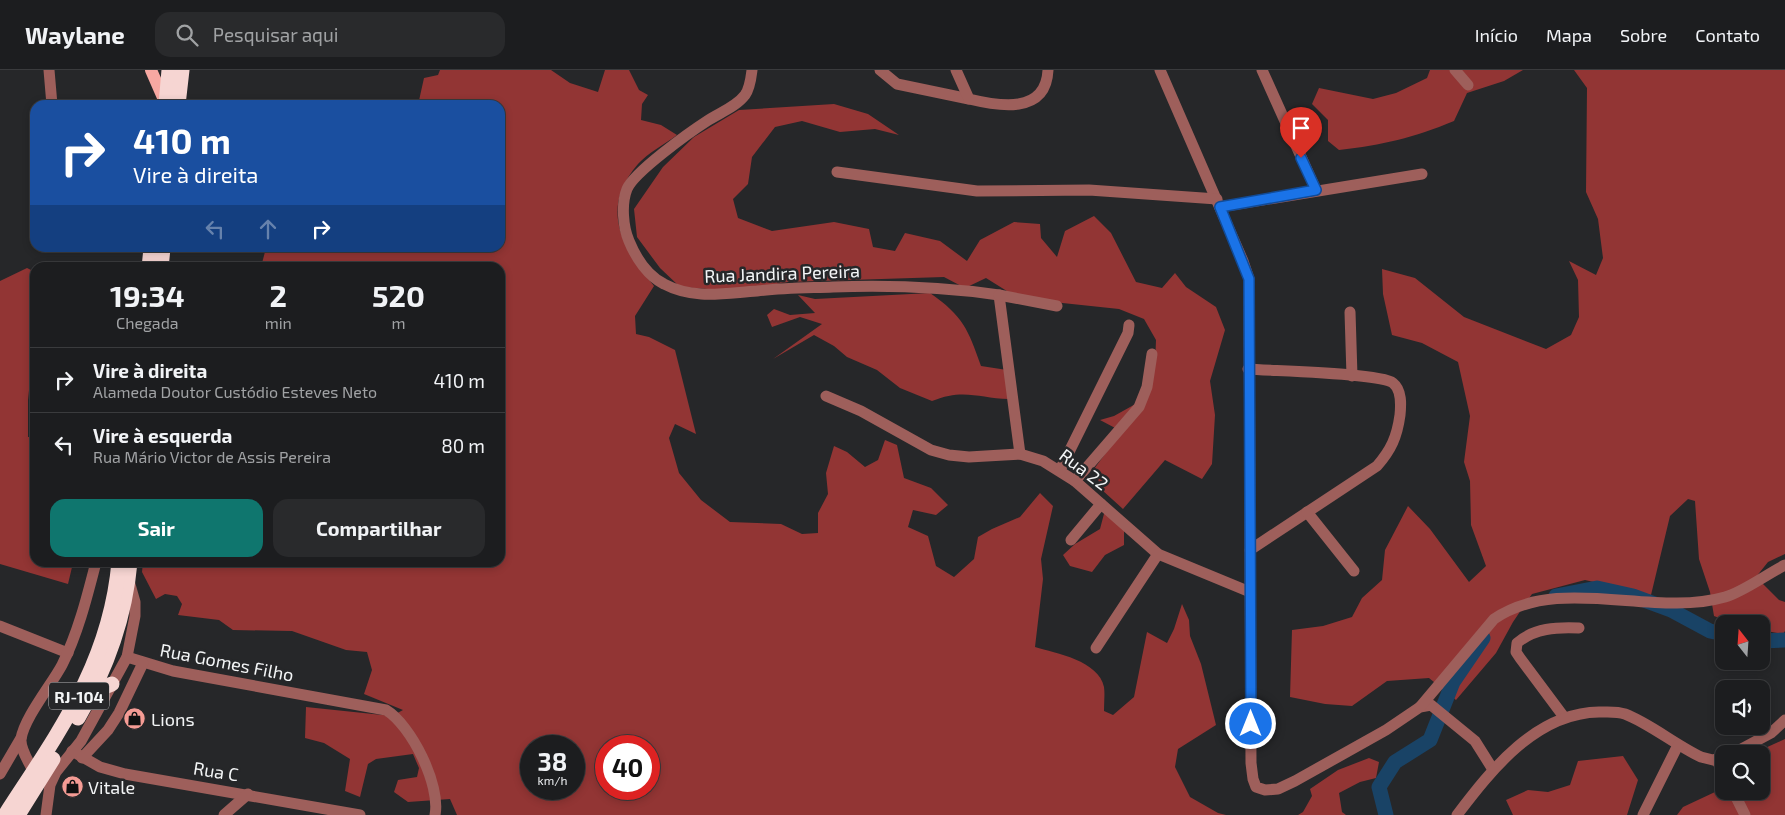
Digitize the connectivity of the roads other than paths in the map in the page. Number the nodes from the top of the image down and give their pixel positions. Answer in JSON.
{"nodes":[{"id":1,"x":48,"y":70,"type":"edge"},
{"id":2,"x":151,"y":70,"type":"edge"},
{"id":3,"x":169,"y":70,"type":"edge"},
{"id":4,"x":182,"y":70,"type":"edge"},
{"id":5,"x":752,"y":70,"type":"edge"},
{"id":6,"x":880,"y":70,"type":"edge"},
{"id":7,"x":956,"y":70,"type":"edge"},
{"id":8,"x":1048,"y":70,"type":"edge"},
{"id":9,"x":1160,"y":70,"type":"edge"},
{"id":10,"x":1262,"y":70,"type":"edge"},
{"id":11,"x":1455,"y":70,"type":"edge"},
{"id":12,"x":1468,"y":86,"type":"dead end"},
{"id":13,"x":969,"y":99,"type":"junction"},
{"id":14,"x":51,"y":100,"type":"edge"},
{"id":15,"x":165,"y":100,"type":"edge"},
{"id":16,"x":166,"y":100,"type":"edge"},
{"id":17,"x":179,"y":100,"type":"edge"},
{"id":18,"x":837,"y":172,"type":"dead end"},
{"id":19,"x":1422,"y":174,"type":"dead end"},
{"id":20,"x":1316,"y":190,"type":"junction"},
{"id":21,"x":1219,"y":203,"type":"junction"},
{"id":22,"x":999,"y":295,"type":"junction"},
{"id":23,"x":1057,"y":306,"type":"dead end"},
{"id":24,"x":1350,"y":312,"type":"dead end"},
{"id":25,"x":1129,"y":325,"type":"dead end"},
{"id":26,"x":1152,"y":354,"type":"dead end"},
{"id":27,"x":1248,"y":369,"type":"junction"},
{"id":28,"x":1352,"y":376,"type":"junction"},
{"id":29,"x":826,"y":396,"type":"dead end"},
{"id":30,"x":1020,"y":454,"type":"junction"},
{"id":31,"x":1060,"y":470,"type":"junction"},
{"id":32,"x":1075,"y":481,"type":"junction"},
{"id":33,"x":1101,"y":504,"type":"junction"},
{"id":34,"x":1307,"y":512,"type":"junction"},
{"id":35,"x":1071,"y":540,"type":"dead end"},
{"id":36,"x":1250,"y":550,"type":"junction"},
{"id":37,"x":1158,"y":554,"type":"junction"},
{"id":38,"x":1785,"y":565,"type":"edge"},
{"id":39,"x":95,"y":567,"type":"edge"},
{"id":40,"x":118,"y":567,"type":"edge"},
{"id":41,"x":130,"y":567,"type":"edge"},
{"id":42,"x":1354,"y":571,"type":"dead end"},
{"id":43,"x":129,"y":579,"type":"junction"},
{"id":44,"x":1250,"y":592,"type":"junction"},
{"id":45,"x":0,"y":626,"type":"edge"},
{"id":46,"x":1579,"y":628,"type":"dead end"},
{"id":47,"x":1096,"y":648,"type":"dead end"},
{"id":48,"x":68,"y":653,"type":"junction"},
{"id":49,"x":127,"y":657,"type":"junction"},
{"id":50,"x":143,"y":663,"type":"junction"},
{"id":51,"x":112,"y":684,"type":"junction"},
{"id":52,"x":94,"y":691,"type":"junction"},
{"id":53,"x":1430,"y":708,"type":"junction"},
{"id":54,"x":1564,"y":717,"type":"junction"},
{"id":55,"x":1785,"y":720,"type":"edge"},
{"id":56,"x":22,"y":738,"type":"junction"},
{"id":57,"x":1678,"y":744,"type":"junction"},
{"id":58,"x":1750,"y":745,"type":"edge"},
{"id":59,"x":77,"y":754,"type":"junction"},
{"id":60,"x":1715,"y":758,"type":"edge"},
{"id":61,"x":1492,"y":768,"type":"junction"},
{"id":62,"x":46,"y":770,"type":"junction"},
{"id":63,"x":0,"y":774,"type":"edge"},
{"id":64,"x":248,"y":794,"type":"junction"},
{"id":65,"x":1738,"y":800,"type":"edge"},
{"id":66,"x":9,"y":812,"type":"edge"},
{"id":67,"x":46,"y":815,"type":"edge"},
{"id":68,"x":224,"y":815,"type":"edge"},
{"id":69,"x":360,"y":815,"type":"edge"},
{"id":70,"x":435,"y":815,"type":"edge"},
{"id":71,"x":1457,"y":815,"type":"edge"},
{"id":72,"x":1643,"y":815,"type":"edge"},
{"id":73,"x":1745,"y":815,"type":"edge"}],
"edges":[{"from":1,"to":14,"type":"street"},
{"from":2,"to":15,"type":"main road"},
{"from":3,"to":16,"type":"highway"},
{"from":4,"to":17,"type":"highway"},
{"from":5,"to":22,"type":"street","name":"Rua Jandira Pereira"},
{"from":6,"to":13,"type":"street"},
{"from":7,"to":13,"type":"street"},
{"from":8,"to":13,"type":"street"},
{"from":9,"to":21,"type":"street"},
{"from":10,"to":20,"type":"street"},
{"from":11,"to":12,"type":"street"},
{"from":18,"to":21,"type":"street"},
{"from":19,"to":20,"type":"street"},
{"from":20,"to":21,"type":"street"},
{"from":21,"to":27,"type":"street"},
{"from":22,"to":23,"type":"street","name":"Rua Jandira Pereira"},
{"from":22,"to":30,"type":"street"},
{"from":24,"to":28,"type":"street"},
{"from":25,"to":31,"type":"street"},
{"from":26,"to":32,"type":"street"},
{"from":27,"to":28,"type":"street"},
{"from":27,"to":36,"type":"street"},
{"from":28,"to":34,"type":"street"},
{"from":29,"to":30,"type":"street","name":"Rua 22"},
{"from":30,"to":31,"type":"street","name":"Rua 22"},
{"from":31,"to":32,"type":"street","name":"Rua 22"},
{"from":32,"to":33,"type":"street","name":"Rua 22"},
{"from":33,"to":35,"type":"street"},
{"from":33,"to":37,"type":"street","name":"Rua 22"},
{"from":34,"to":36,"type":"street"},
{"from":34,"to":42,"type":"street"},
{"from":36,"to":44,"type":"street"},
{"from":37,"to":44,"type":"street","name":"Rua 22"},
{"from":37,"to":47,"type":"street"},
{"from":38,"to":53,"type":"street"},
{"from":39,"to":48,"type":"street"},
{"from":40,"to":62,"type":"highway","number":"RJ-104"},
{"from":41,"to":43,"type":"highway","number":"RJ-104"},
{"from":43,"to":49,"type":"street"},
{"from":43,"to":52,"type":"highway","number":"RJ-104"},
{"from":44,"to":53,"type":"street"},
{"from":45,"to":48,"type":"street"},
{"from":46,"to":54,"type":"street"},
{"from":48,"to":56,"type":"street"},
{"from":49,"to":50,"type":"street","name":"Rua Gomes Filho"},
{"from":49,"to":51,"type":"street"},
{"from":50,"to":59,"type":"street"},
{"from":50,"to":70,"type":"street","name":"Rua Gomes Filho"},
{"from":51,"to":52,"type":"highway"},
{"from":51,"to":59,"type":"street"},
{"from":52,"to":62,"type":"highway","number":"RJ-104"},
{"from":53,"to":61,"type":"street"},
{"from":54,"to":57,"type":"street"},
{"from":54,"to":61,"type":"street"},
{"from":55,"to":58,"type":"street"},
{"from":56,"to":62,"type":"street"},
{"from":56,"to":63,"type":"street"},
{"from":57,"to":60,"type":"street"},
{"from":57,"to":72,"type":"street"},
{"from":59,"to":62,"type":"street"},
{"from":59,"to":64,"type":"street","name":"Rua C"},
{"from":61,"to":71,"type":"street"},
{"from":62,"to":66,"type":"highway","number":"RJ-104"},
{"from":62,"to":67,"type":"street"},
{"from":64,"to":68,"type":"street"},
{"from":64,"to":69,"type":"street","name":"Rua C"},
{"from":65,"to":73,"type":"street"}]}
